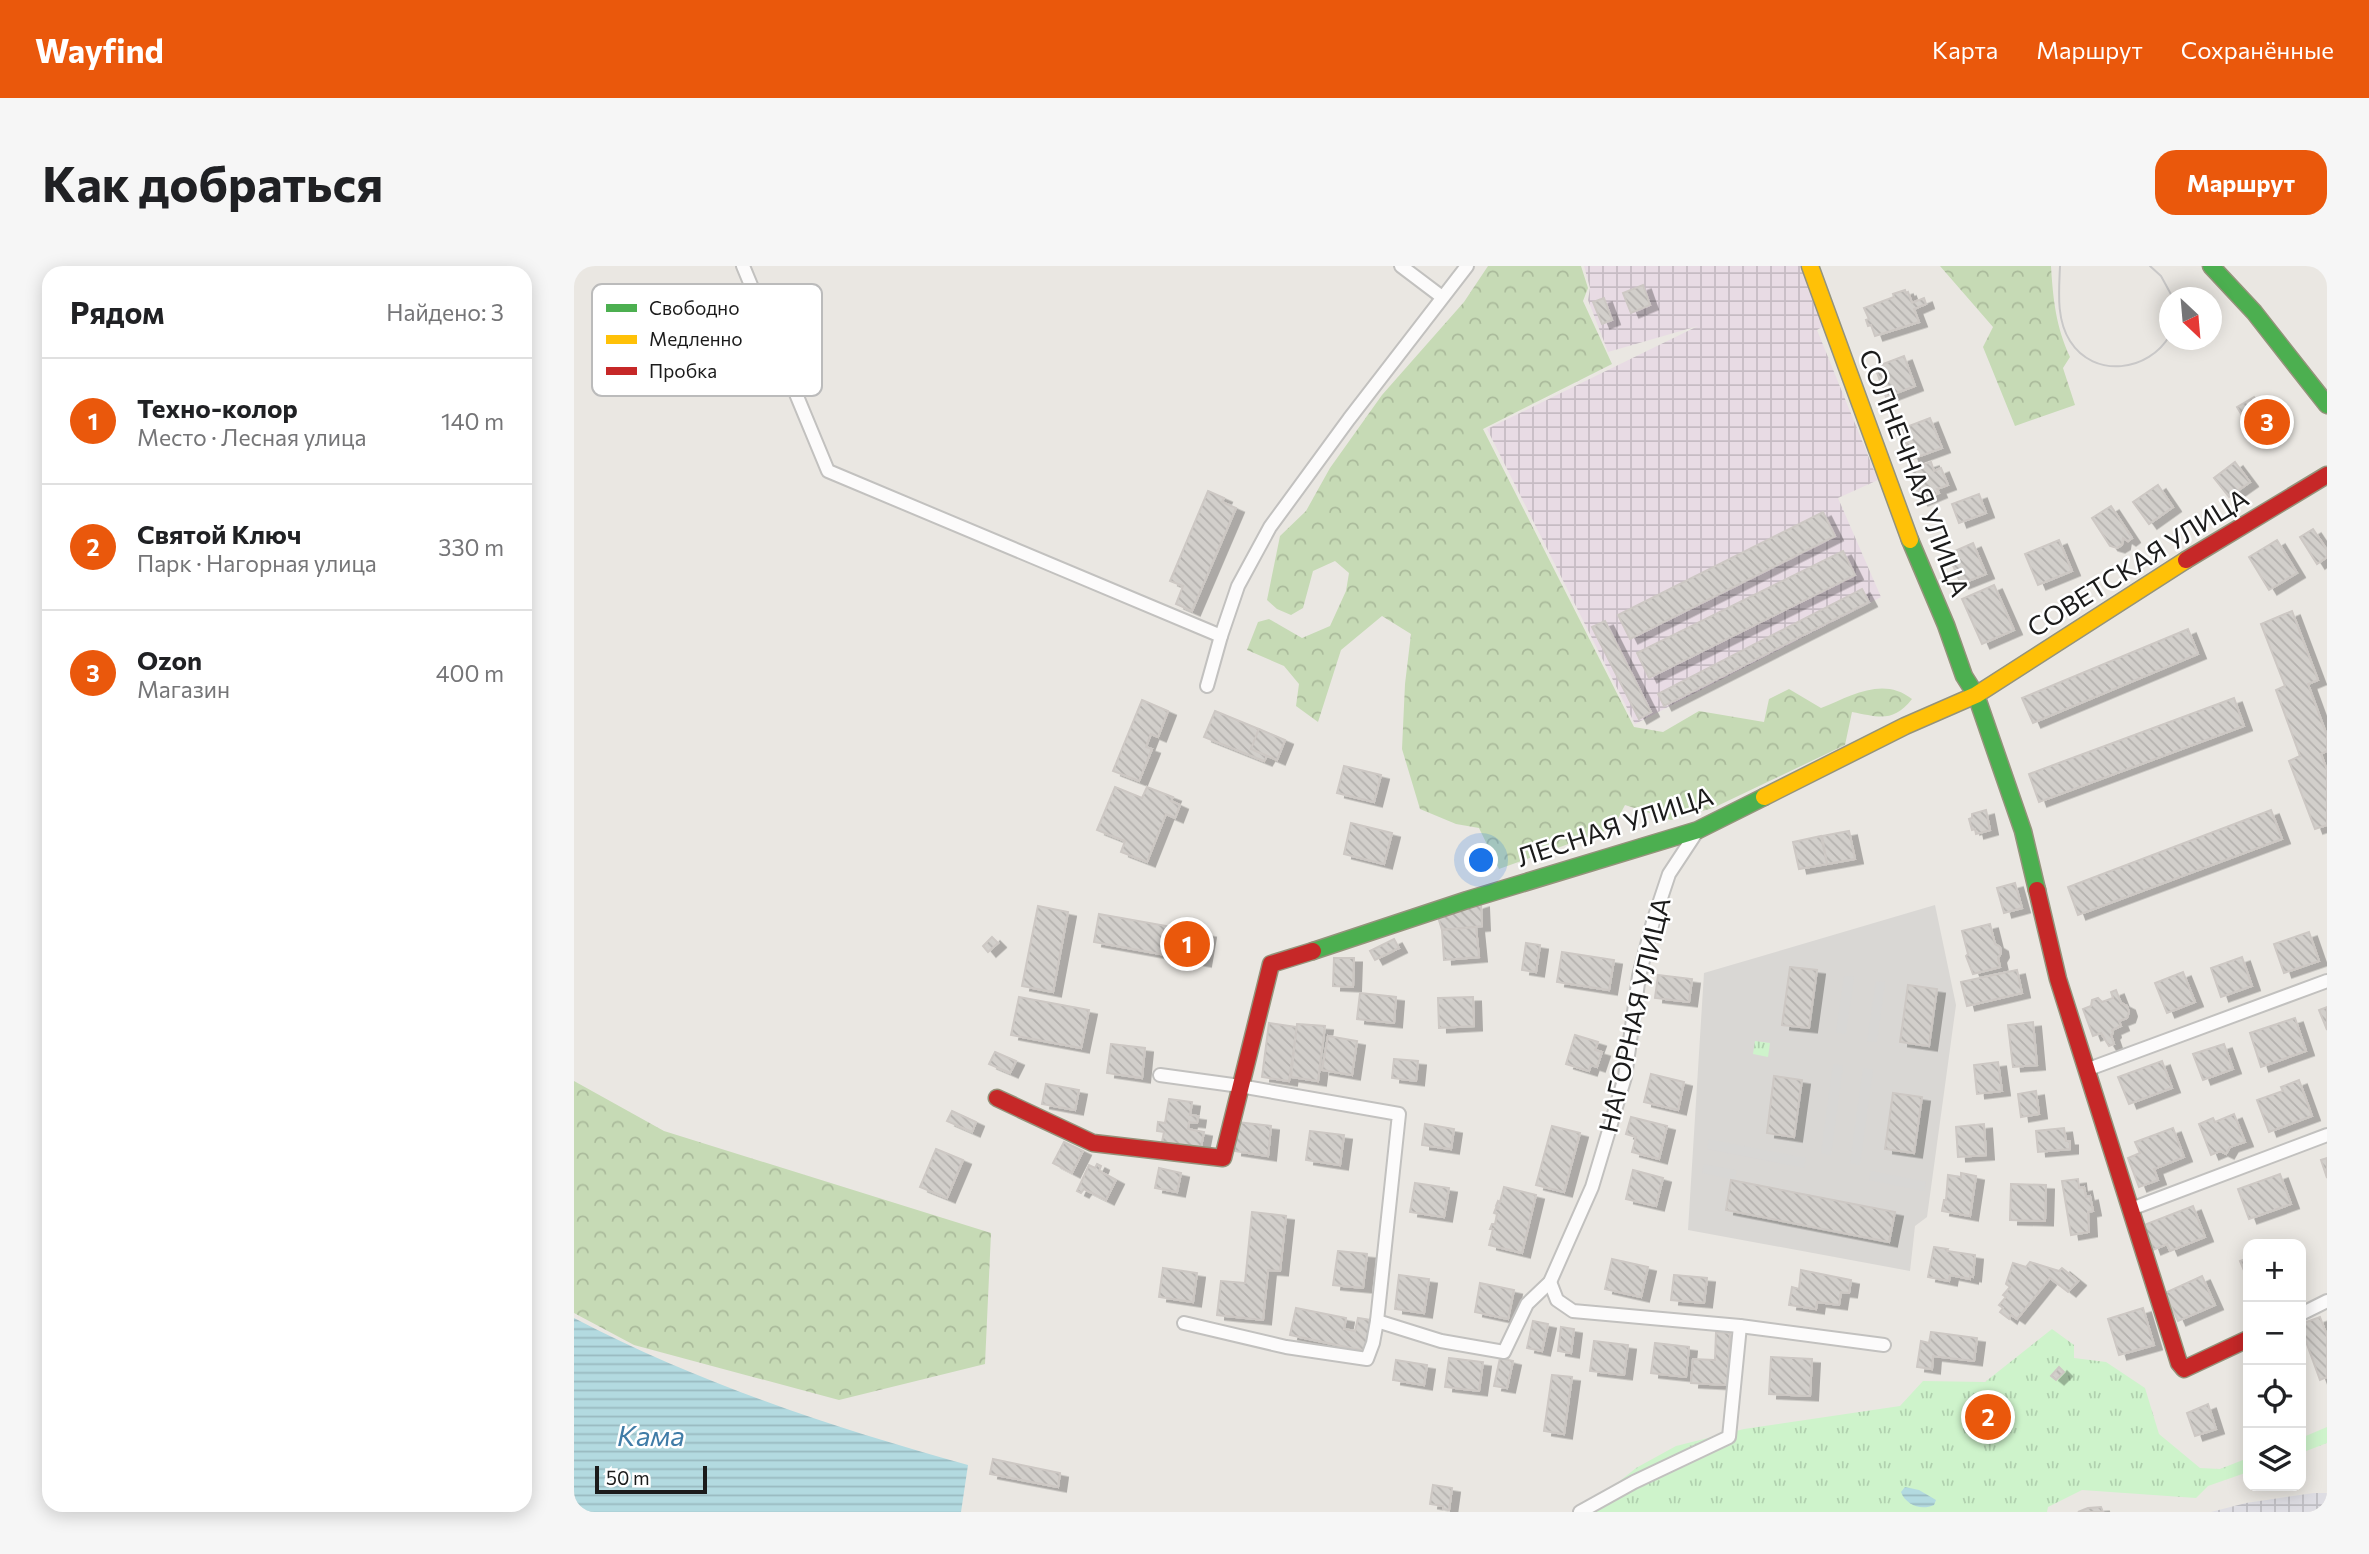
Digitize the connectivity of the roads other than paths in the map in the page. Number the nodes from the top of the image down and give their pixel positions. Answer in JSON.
{"nodes":[{"id":1,"x":743,"y":266,"type":"edge"},
{"id":2,"x":1401,"y":266,"type":"edge"},
{"id":3,"x":1467,"y":266,"type":"edge"},
{"id":4,"x":1810,"y":266,"type":"edge"},
{"id":5,"x":2211,"y":266,"type":"edge"},
{"id":6,"x":750,"y":284,"type":"edge"},
{"id":7,"x":1442,"y":297,"type":"junction"},
{"id":8,"x":797,"y":396,"type":"edge"},
{"id":9,"x":2327,"y":405,"type":"edge"},
{"id":10,"x":2327,"y":475,"type":"edge"},
{"id":11,"x":1221,"y":636,"type":"junction"},
{"id":12,"x":1207,"y":686,"type":"dead end"},
{"id":13,"x":1976,"y":695,"type":"junction"},
{"id":14,"x":1698,"y":830,"type":"junction"},
{"id":15,"x":2327,"y":981,"type":"edge"},
{"id":16,"x":2087,"y":1070,"type":"junction"},
{"id":17,"x":1160,"y":1074,"type":"dead end"},
{"id":18,"x":1240,"y":1086,"type":"junction"},
{"id":19,"x":997,"y":1098,"type":"dead end"},
{"id":20,"x":2327,"y":1135,"type":"edge"},
{"id":21,"x":2132,"y":1209,"type":"junction"},
{"id":22,"x":1550,"y":1282,"type":"junction"},
{"id":23,"x":2327,"y":1301,"type":"edge"},
{"id":24,"x":2306,"y":1312,"type":"edge"},
{"id":25,"x":1377,"y":1321,"type":"junction"},
{"id":26,"x":1184,"y":1323,"type":"dead end"},
{"id":27,"x":1740,"y":1326,"type":"junction"},
{"id":28,"x":2243,"y":1341,"type":"edge"},
{"id":29,"x":1884,"y":1345,"type":"dead end"},
{"id":30,"x":1580,"y":1512,"type":"edge"}],
"edges":[{"from":1,"to":6,"type":"street"},
{"from":2,"to":7,"type":"street"},
{"from":3,"to":7,"type":"street"},
{"from":4,"to":13,"type":"street","name":"СОЛНЕЧНАЯ УЛИЦА"},
{"from":5,"to":9,"type":"street"},
{"from":7,"to":11,"type":"street"},
{"from":8,"to":11,"type":"street"},
{"from":10,"to":13,"type":"street","name":"СОВЕТСКАЯ УЛИЦА"},
{"from":11,"to":12,"type":"street"},
{"from":13,"to":14,"type":"street","name":"ЛЕСНАЯ УЛИЦА"},
{"from":13,"to":16,"type":"street","name":"СОЛНЕЧНАЯ УЛИЦА"},
{"from":14,"to":18,"type":"street","name":"ЛЕСНАЯ УЛИЦА"},
{"from":14,"to":22,"type":"street","name":"НАГОРНАЯ УЛИЦА"},
{"from":15,"to":16,"type":"street"},
{"from":16,"to":21,"type":"street","name":"СОЛНЕЧНАЯ УЛИЦА"},
{"from":17,"to":18,"type":"street"},
{"from":18,"to":19,"type":"street","name":"ЛЕСНАЯ УЛИЦА"},
{"from":18,"to":25,"type":"street"},
{"from":20,"to":21,"type":"street"},
{"from":21,"to":28,"type":"street","name":"СОЛНЕЧНАЯ УЛИЦА"},
{"from":22,"to":25,"type":"street","name":"НАГОРНАЯ УЛИЦА"},
{"from":22,"to":27,"type":"street"},
{"from":23,"to":24,"type":"street"},
{"from":25,"to":26,"type":"street"},
{"from":27,"to":29,"type":"street"},
{"from":27,"to":30,"type":"street"}]}
